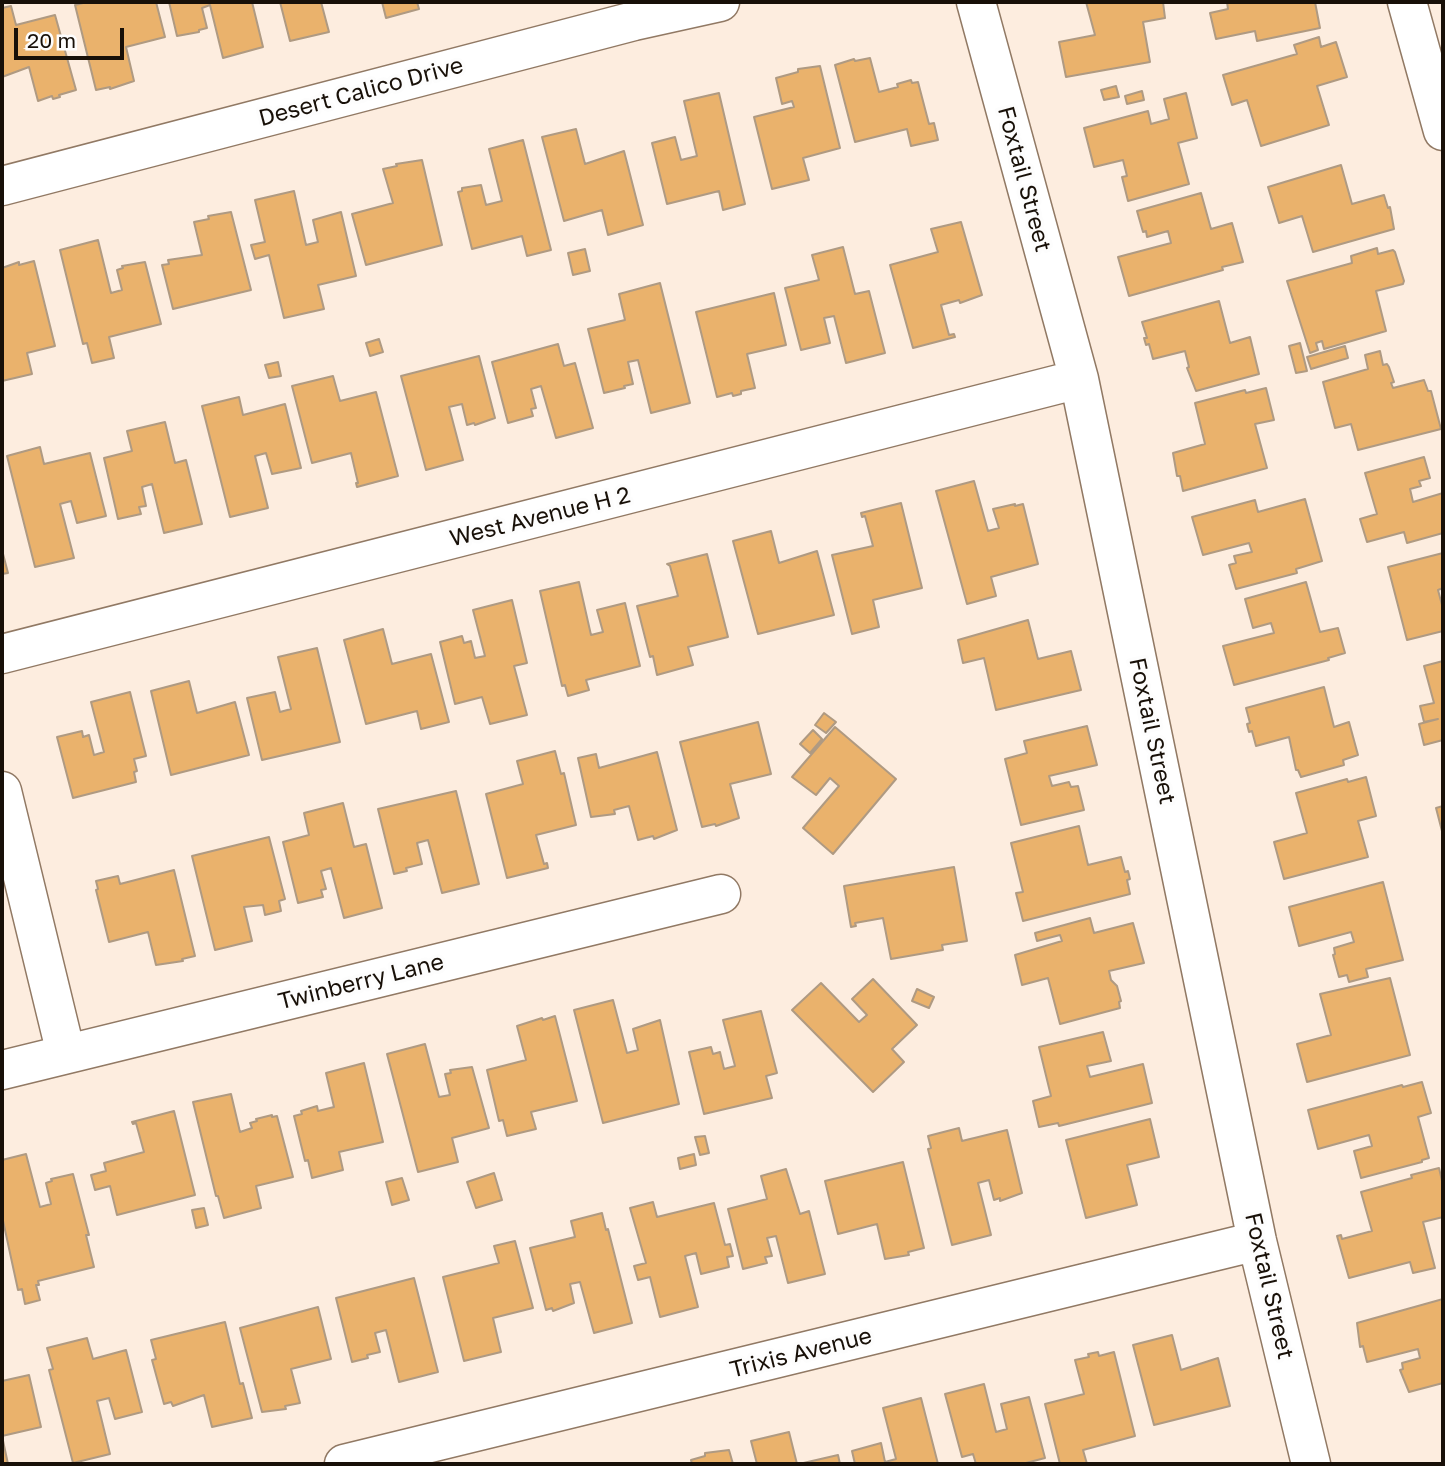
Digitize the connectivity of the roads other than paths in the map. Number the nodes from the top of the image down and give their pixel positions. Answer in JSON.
{"nodes":[{"id":1,"x":720,"y":2,"type":"edge"},
{"id":2,"x":976,"y":2,"type":"edge"},
{"id":3,"x":1407,"y":2,"type":"edge"},
{"id":4,"x":631,"y":11,"type":"edge"},
{"id":5,"x":1443,"y":131,"type":"edge"},
{"id":6,"x":2,"y":186,"type":"edge"},
{"id":7,"x":1079,"y":379,"type":"junction"},
{"id":8,"x":2,"y":654,"type":"edge"},
{"id":9,"x":2,"y":791,"type":"edge"},
{"id":10,"x":721,"y":894,"type":"dead end"},
{"id":11,"x":66,"y":1054,"type":"junction"},
{"id":12,"x":2,"y":1070,"type":"edge"},
{"id":13,"x":1257,"y":1241,"type":"junction"},
{"id":14,"x":344,"y":1464,"type":"edge"},
{"id":15,"x":1311,"y":1464,"type":"edge"}],
"edges":[{"from":1,"to":4,"type":"street","name":"Desert Calico Drive"},
{"from":2,"to":7,"type":"street","name":"Foxtail Street"},
{"from":3,"to":5,"type":"street"},
{"from":4,"to":6,"type":"street","name":"Desert Calico Drive"},
{"from":7,"to":8,"type":"street","name":"West Avenue H 2"},
{"from":7,"to":13,"type":"street","name":"Foxtail Street"},
{"from":9,"to":11,"type":"street"},
{"from":10,"to":11,"type":"street","name":"Twinberry Lane"},
{"from":11,"to":12,"type":"street","name":"Twinberry Lane"},
{"from":13,"to":14,"type":"street","name":"Trixis Avenue"},
{"from":13,"to":15,"type":"street","name":"Foxtail Street"}]}
